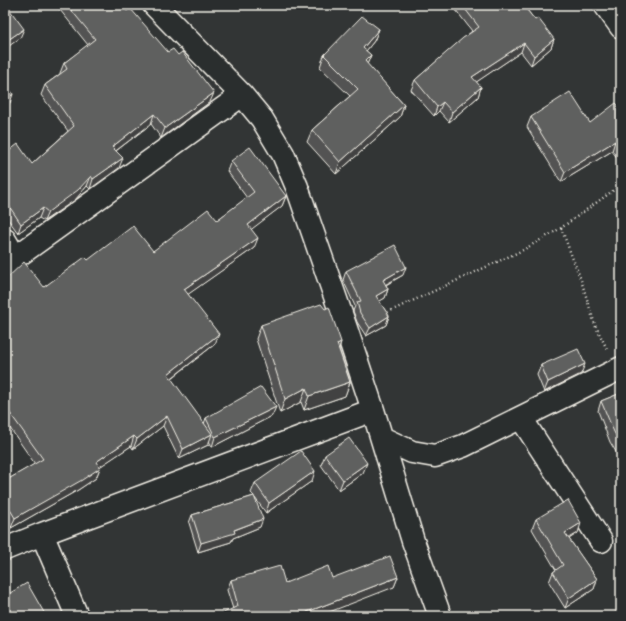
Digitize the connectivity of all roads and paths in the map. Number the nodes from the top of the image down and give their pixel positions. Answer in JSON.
{"nodes":[{"id":1,"x":154,"y":5,"type":"edge"},
{"id":2,"x":605,"y":5,"type":"edge"},
{"id":3,"x":621,"y":27,"type":"edge"},
{"id":4,"x":242,"y":95,"type":"junction"},
{"id":5,"x":621,"y":185,"type":"edge"},
{"id":6,"x":562,"y":228,"type":"junction"},
{"id":7,"x":8,"y":254,"type":"edge"},
{"id":8,"x":383,"y":315,"type":"edge"},
{"id":9,"x":620,"y":369,"type":"edge"},
{"id":10,"x":373,"y":410,"type":"junction"},
{"id":11,"x":521,"y":418,"type":"junction"},
{"id":12,"x":382,"y":438,"type":"junction"},
{"id":13,"x":42,"y":534,"type":"junction"},
{"id":14,"x":601,"y":541,"type":"dead end"},
{"id":15,"x":5,"y":549,"type":"edge"},
{"id":16,"x":77,"y":616,"type":"edge"},
{"id":17,"x":440,"y":616,"type":"edge"}],
"edges":[{"from":1,"to":4,"type":"street"},
{"from":2,"to":3,"type":"street"},
{"from":4,"to":7,"type":"street"},
{"from":4,"to":10,"type":"street"},
{"from":5,"to":6,"type":"path"},
{"from":6,"to":8,"type":"path"},
{"from":6,"to":9,"type":"path"},
{"from":9,"to":11,"type":"street"},
{"from":10,"to":12,"type":"street"},
{"from":10,"to":13,"type":"street"},
{"from":11,"to":12,"type":"street"},
{"from":11,"to":14,"type":"street"},
{"from":12,"to":17,"type":"street"},
{"from":13,"to":15,"type":"street"},
{"from":13,"to":16,"type":"street"}]}
